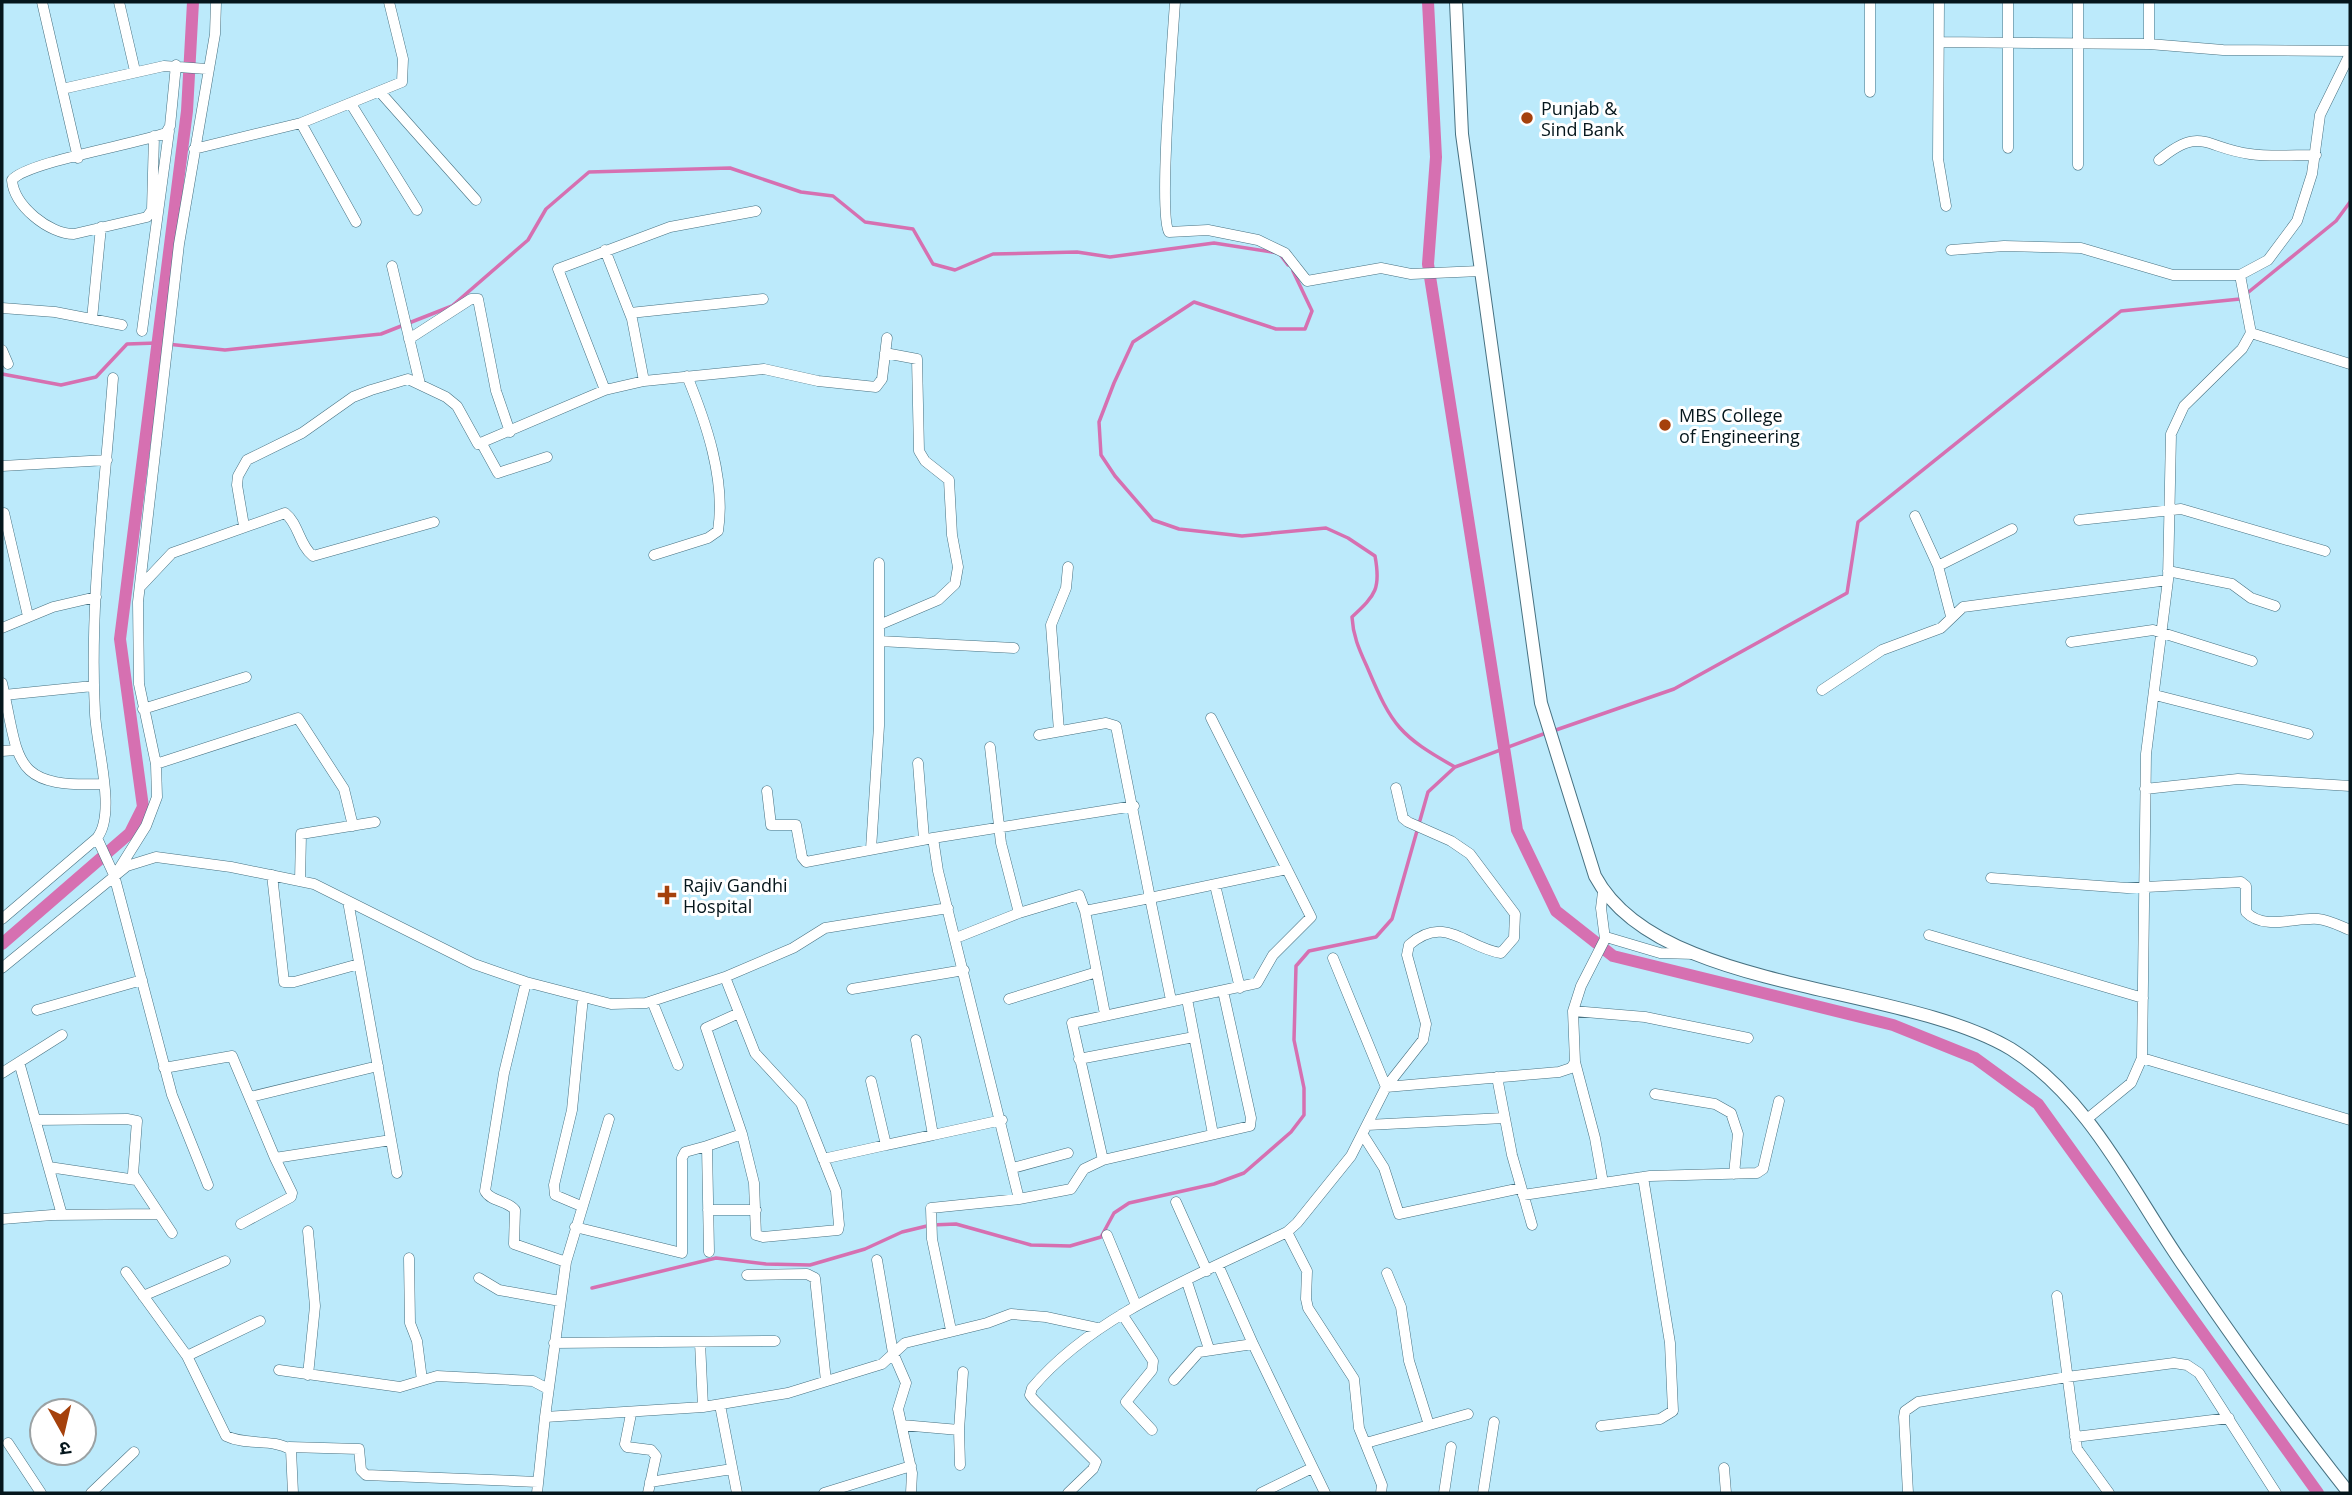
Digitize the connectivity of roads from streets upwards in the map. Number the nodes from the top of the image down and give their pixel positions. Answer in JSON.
{"nodes":[{"id":1,"x":42,"y":2,"type":"edge"},
{"id":2,"x":119,"y":2,"type":"edge"},
{"id":3,"x":216,"y":2,"type":"edge"},
{"id":4,"x":389,"y":2,"type":"edge"},
{"id":5,"x":1175,"y":2,"type":"edge"},
{"id":6,"x":1456,"y":2,"type":"edge"},
{"id":7,"x":1870,"y":2,"type":"edge"},
{"id":8,"x":1939,"y":2,"type":"edge"},
{"id":9,"x":2008,"y":2,"type":"edge"},
{"id":10,"x":2078,"y":2,"type":"edge"},
{"id":11,"x":2149,"y":2,"type":"edge"},
{"id":12,"x":1939,"y":42,"type":"junction"},
{"id":13,"x":2009,"y":44,"type":"junction"},
{"id":14,"x":2149,"y":44,"type":"junction"},
{"id":15,"x":2076,"y":45,"type":"junction"},
{"id":16,"x":2350,"y":53,"type":"edge"},
{"id":17,"x":179,"y":65,"type":"junction"},
{"id":18,"x":203,"y":68,"type":"junction"},
{"id":19,"x":135,"y":71,"type":"junction"},
{"id":20,"x":62,"y":89,"type":"junction"},
{"id":21,"x":380,"y":92,"type":"junction"},
{"id":22,"x":1870,"y":92,"type":"dead end"},
{"id":23,"x":351,"y":104,"type":"junction"},
{"id":24,"x":301,"y":123,"type":"junction"},
{"id":25,"x":169,"y":131,"type":"junction"},
{"id":26,"x":154,"y":136,"type":"junction"},
{"id":27,"x":2008,"y":148,"type":"dead end"},
{"id":28,"x":194,"y":149,"type":"junction"},
{"id":29,"x":2316,"y":155,"type":"junction"},
{"id":30,"x":78,"y":158,"type":"junction"},
{"id":31,"x":2158,"y":160,"type":"dead end"},
{"id":32,"x":2078,"y":165,"type":"dead end"},
{"id":33,"x":476,"y":200,"type":"dead end"},
{"id":34,"x":1946,"y":206,"type":"dead end"},
{"id":35,"x":417,"y":210,"type":"dead end"},
{"id":36,"x":756,"y":211,"type":"dead end"},
{"id":37,"x":356,"y":222,"type":"dead end"},
{"id":38,"x":101,"y":227,"type":"junction"},
{"id":39,"x":605,"y":250,"type":"junction"},
{"id":40,"x":1951,"y":250,"type":"dead end"},
{"id":41,"x":392,"y":265,"type":"dead end"},
{"id":42,"x":1480,"y":271,"type":"junction"},
{"id":43,"x":2239,"y":279,"type":"junction"},
{"id":44,"x":763,"y":299,"type":"dead end"},
{"id":45,"x":2,"y":309,"type":"edge"},
{"id":46,"x":630,"y":313,"type":"junction"},
{"id":47,"x":92,"y":319,"type":"junction"},
{"id":48,"x":122,"y":325,"type":"dead end"},
{"id":49,"x":142,"y":331,"type":"dead end"},
{"id":50,"x":2251,"y":333,"type":"junction"},
{"id":51,"x":408,"y":336,"type":"junction"},
{"id":52,"x":887,"y":338,"type":"dead end"},
{"id":53,"x":2,"y":350,"type":"edge"},
{"id":54,"x":885,"y":353,"type":"junction"},
{"id":55,"x":8,"y":364,"type":"dead end"},
{"id":56,"x":2350,"y":364,"type":"edge"},
{"id":57,"x":687,"y":376,"type":"junction"},
{"id":58,"x":113,"y":378,"type":"dead end"},
{"id":59,"x":643,"y":381,"type":"junction"},
{"id":60,"x":420,"y":384,"type":"junction"},
{"id":61,"x":605,"y":390,"type":"junction"},
{"id":62,"x":510,"y":432,"type":"junction"},
{"id":63,"x":482,"y":444,"type":"junction"},
{"id":64,"x":547,"y":457,"type":"dead end"},
{"id":65,"x":107,"y":460,"type":"junction"},
{"id":66,"x":2,"y":466,"type":"edge"},
{"id":67,"x":2168,"y":509,"type":"junction"},
{"id":68,"x":4,"y":513,"type":"dead end"},
{"id":69,"x":1915,"y":516,"type":"dead end"},
{"id":70,"x":2079,"y":520,"type":"dead end"},
{"id":71,"x":434,"y":522,"type":"dead end"},
{"id":72,"x":244,"y":526,"type":"junction"},
{"id":73,"x":2012,"y":529,"type":"dead end"},
{"id":74,"x":2325,"y":551,"type":"dead end"},
{"id":75,"x":654,"y":555,"type":"dead end"},
{"id":76,"x":879,"y":563,"type":"dead end"},
{"id":77,"x":1068,"y":566,"type":"dead end"},
{"id":78,"x":1938,"y":566,"type":"junction"},
{"id":79,"x":2168,"y":575,"type":"junction"},
{"id":80,"x":139,"y":587,"type":"junction"},
{"id":81,"x":96,"y":597,"type":"junction"},
{"id":82,"x":2275,"y":606,"type":"dead end"},
{"id":83,"x":1951,"y":616,"type":"junction"},
{"id":84,"x":29,"y":617,"type":"junction"},
{"id":85,"x":879,"y":625,"type":"junction"},
{"id":86,"x":2,"y":628,"type":"edge"},
{"id":87,"x":2161,"y":631,"type":"junction"},
{"id":88,"x":879,"y":641,"type":"junction"},
{"id":89,"x":2071,"y":642,"type":"dead end"},
{"id":90,"x":1014,"y":648,"type":"dead end"},
{"id":91,"x":2252,"y":662,"type":"dead end"},
{"id":92,"x":246,"y":677,"type":"dead end"},
{"id":93,"x":2,"y":683,"type":"edge"},
{"id":94,"x":93,"y":686,"type":"junction"},
{"id":95,"x":1822,"y":690,"type":"dead end"},
{"id":96,"x":4,"y":695,"type":"junction"},
{"id":97,"x":2155,"y":695,"type":"junction"},
{"id":98,"x":143,"y":709,"type":"junction"},
{"id":99,"x":1211,"y":718,"type":"dead end"},
{"id":100,"x":1059,"y":731,"type":"junction"},
{"id":101,"x":2308,"y":734,"type":"dead end"},
{"id":102,"x":1039,"y":735,"type":"dead end"},
{"id":103,"x":990,"y":747,"type":"dead end"},
{"id":104,"x":16,"y":750,"type":"junction"},
{"id":105,"x":2,"y":751,"type":"edge"},
{"id":106,"x":918,"y":763,"type":"dead end"},
{"id":107,"x":156,"y":764,"type":"junction"},
{"id":108,"x":103,"y":784,"type":"junction"},
{"id":109,"x":2350,"y":786,"type":"edge"},
{"id":110,"x":1396,"y":788,"type":"dead end"},
{"id":111,"x":2145,"y":789,"type":"junction"},
{"id":112,"x":767,"y":791,"type":"dead end"},
{"id":113,"x":1134,"y":806,"type":"junction"},
{"id":114,"x":375,"y":822,"type":"dead end"},
{"id":115,"x":353,"y":826,"type":"junction"},
{"id":116,"x":998,"y":829,"type":"junction"},
{"id":117,"x":929,"y":839,"type":"junction"},
{"id":118,"x":99,"y":842,"type":"junction"},
{"id":119,"x":870,"y":849,"type":"junction"},
{"id":120,"x":1287,"y":870,"type":"junction"},
{"id":121,"x":272,"y":875,"type":"junction"},
{"id":122,"x":114,"y":876,"type":"junction"},
{"id":123,"x":1991,"y":878,"type":"dead end"},
{"id":124,"x":300,"y":881,"type":"junction"},
{"id":125,"x":1215,"y":885,"type":"junction"},
{"id":126,"x":2146,"y":888,"type":"junction"},
{"id":127,"x":1603,"y":892,"type":"junction"},
{"id":128,"x":1150,"y":898,"type":"junction"},
{"id":129,"x":348,"y":901,"type":"junction"},
{"id":130,"x":948,"y":908,"type":"junction"},
{"id":131,"x":1085,"y":911,"type":"junction"},
{"id":132,"x":1019,"y":914,"type":"junction"},
{"id":133,"x":2,"y":919,"type":"edge"},
{"id":134,"x":2350,"y":930,"type":"edge"},
{"id":135,"x":1929,"y":935,"type":"dead end"},
{"id":136,"x":956,"y":938,"type":"junction"},
{"id":137,"x":1605,"y":939,"type":"junction"},
{"id":138,"x":1699,"y":954,"type":"junction"},
{"id":139,"x":1333,"y":958,"type":"dead end"},
{"id":140,"x":359,"y":964,"type":"junction"},
{"id":141,"x":2,"y":968,"type":"edge"},
{"id":142,"x":964,"y":970,"type":"junction"},
{"id":143,"x":1097,"y":972,"type":"junction"},
{"id":144,"x":725,"y":977,"type":"junction"},
{"id":145,"x":142,"y":980,"type":"junction"},
{"id":146,"x":526,"y":982,"type":"junction"},
{"id":147,"x":1240,"y":988,"type":"junction"},
{"id":148,"x":852,"y":989,"type":"dead end"},
{"id":149,"x":1223,"y":991,"type":"junction"},
{"id":150,"x":583,"y":997,"type":"junction"},
{"id":151,"x":2143,"y":998,"type":"junction"},
{"id":152,"x":1009,"y":999,"type":"dead end"},
{"id":153,"x":1187,"y":999,"type":"junction"},
{"id":154,"x":1171,"y":1000,"type":"junction"},
{"id":155,"x":652,"y":1001,"type":"junction"},
{"id":156,"x":37,"y":1010,"type":"dead end"},
{"id":157,"x":1573,"y":1011,"type":"junction"},
{"id":158,"x":739,"y":1013,"type":"junction"},
{"id":159,"x":1105,"y":1014,"type":"junction"},
{"id":160,"x":62,"y":1035,"type":"dead end"},
{"id":161,"x":1195,"y":1037,"type":"junction"},
{"id":162,"x":1748,"y":1038,"type":"dead end"},
{"id":163,"x":916,"y":1040,"type":"dead end"},
{"id":164,"x":2142,"y":1058,"type":"junction"},
{"id":165,"x":1079,"y":1059,"type":"junction"},
{"id":166,"x":19,"y":1062,"type":"junction"},
{"id":167,"x":1575,"y":1062,"type":"junction"},
{"id":168,"x":678,"y":1065,"type":"dead end"},
{"id":169,"x":378,"y":1066,"type":"junction"},
{"id":170,"x":164,"y":1068,"type":"junction"},
{"id":171,"x":2,"y":1073,"type":"edge"},
{"id":172,"x":1497,"y":1077,"type":"junction"},
{"id":173,"x":871,"y":1081,"type":"dead end"},
{"id":174,"x":1386,"y":1087,"type":"junction"},
{"id":175,"x":1654,"y":1094,"type":"dead end"},
{"id":176,"x":250,"y":1097,"type":"junction"},
{"id":177,"x":1779,"y":1101,"type":"dead end"},
{"id":178,"x":1504,"y":1118,"type":"junction"},
{"id":179,"x":609,"y":1119,"type":"dead end"},
{"id":180,"x":2087,"y":1119,"type":"junction"},
{"id":181,"x":35,"y":1120,"type":"junction"},
{"id":182,"x":1002,"y":1120,"type":"junction"},
{"id":183,"x":2350,"y":1120,"type":"edge"},
{"id":184,"x":1365,"y":1130,"type":"junction"},
{"id":185,"x":742,"y":1134,"type":"junction"},
{"id":186,"x":1213,"y":1134,"type":"junction"},
{"id":187,"x":933,"y":1135,"type":"junction"},
{"id":188,"x":391,"y":1140,"type":"junction"},
{"id":189,"x":886,"y":1145,"type":"junction"},
{"id":190,"x":707,"y":1146,"type":"junction"},
{"id":191,"x":1068,"y":1153,"type":"dead end"},
{"id":192,"x":275,"y":1158,"type":"junction"},
{"id":193,"x":823,"y":1159,"type":"junction"},
{"id":194,"x":1102,"y":1160,"type":"junction"},
{"id":195,"x":49,"y":1167,"type":"junction"},
{"id":196,"x":1013,"y":1168,"type":"junction"},
{"id":197,"x":397,"y":1173,"type":"dead end"},
{"id":198,"x":1734,"y":1174,"type":"junction"},
{"id":199,"x":1643,"y":1177,"type":"junction"},
{"id":200,"x":136,"y":1180,"type":"junction"},
{"id":201,"x":1603,"y":1183,"type":"junction"},
{"id":202,"x":208,"y":1185,"type":"dead end"},
{"id":203,"x":1522,"y":1192,"type":"junction"},
{"id":204,"x":1019,"y":1199,"type":"junction"},
{"id":205,"x":1176,"y":1202,"type":"dead end"},
{"id":206,"x":581,"y":1206,"type":"junction"},
{"id":207,"x":708,"y":1210,"type":"junction"},
{"id":208,"x":756,"y":1210,"type":"junction"},
{"id":209,"x":159,"y":1214,"type":"junction"},
{"id":210,"x":62,"y":1215,"type":"junction"},
{"id":211,"x":2,"y":1219,"type":"edge"},
{"id":212,"x":241,"y":1224,"type":"dead end"},
{"id":213,"x":1532,"y":1225,"type":"dead end"},
{"id":214,"x":575,"y":1227,"type":"junction"},
{"id":215,"x":308,"y":1231,"type":"dead end"},
{"id":216,"x":1287,"y":1232,"type":"junction"},
{"id":217,"x":172,"y":1233,"type":"dead end"},
{"id":218,"x":1107,"y":1235,"type":"dead end"},
{"id":219,"x":709,"y":1252,"type":"dead end"},
{"id":220,"x":409,"y":1258,"type":"dead end"},
{"id":221,"x":877,"y":1260,"type":"dead end"},
{"id":222,"x":225,"y":1261,"type":"dead end"},
{"id":223,"x":566,"y":1262,"type":"junction"},
{"id":224,"x":1218,"y":1265,"type":"junction"},
{"id":225,"x":126,"y":1272,"type":"dead end"},
{"id":226,"x":1207,"y":1272,"type":"junction"},
{"id":227,"x":1387,"y":1273,"type":"dead end"},
{"id":228,"x":747,"y":1275,"type":"dead end"},
{"id":229,"x":479,"y":1278,"type":"dead end"},
{"id":230,"x":1187,"y":1282,"type":"junction"},
{"id":231,"x":561,"y":1295,"type":"junction"},
{"id":232,"x":144,"y":1296,"type":"junction"},
{"id":233,"x":2057,"y":1296,"type":"dead end"},
{"id":234,"x":1136,"y":1305,"type":"junction"},
{"id":235,"x":1122,"y":1314,"type":"junction"},
{"id":236,"x":260,"y":1321,"type":"dead end"},
{"id":237,"x":1097,"y":1328,"type":"junction"},
{"id":238,"x":951,"y":1330,"type":"junction"},
{"id":239,"x":775,"y":1340,"type":"dead end"},
{"id":240,"x":700,"y":1342,"type":"junction"},
{"id":241,"x":554,"y":1343,"type":"junction"},
{"id":242,"x":1253,"y":1344,"type":"junction"},
{"id":243,"x":1209,"y":1349,"type":"junction"},
{"id":244,"x":893,"y":1353,"type":"junction"},
{"id":245,"x":187,"y":1356,"type":"junction"},
{"id":246,"x":279,"y":1370,"type":"dead end"},
{"id":247,"x":963,"y":1372,"type":"dead end"},
{"id":248,"x":308,"y":1375,"type":"junction"},
{"id":249,"x":2067,"y":1377,"type":"junction"},
{"id":250,"x":422,"y":1380,"type":"junction"},
{"id":251,"x":826,"y":1381,"type":"junction"},
{"id":252,"x":1174,"y":1381,"type":"dead end"},
{"id":253,"x":548,"y":1389,"type":"junction"},
{"id":254,"x":720,"y":1405,"type":"junction"},
{"id":255,"x":703,"y":1407,"type":"junction"},
{"id":256,"x":631,"y":1414,"type":"junction"},
{"id":257,"x":1468,"y":1414,"type":"dead end"},
{"id":258,"x":545,"y":1417,"type":"junction"},
{"id":259,"x":2229,"y":1418,"type":"junction"},
{"id":260,"x":1494,"y":1422,"type":"dead end"},
{"id":261,"x":902,"y":1425,"type":"junction"},
{"id":262,"x":1429,"y":1426,"type":"junction"},
{"id":263,"x":1601,"y":1426,"type":"dead end"},
{"id":264,"x":958,"y":1430,"type":"junction"},
{"id":265,"x":1152,"y":1430,"type":"dead end"},
{"id":266,"x":2075,"y":1437,"type":"junction"},
{"id":267,"x":8,"y":1443,"type":"dead end"},
{"id":268,"x":1366,"y":1443,"type":"junction"},
{"id":269,"x":289,"y":1447,"type":"junction"},
{"id":270,"x":1451,"y":1447,"type":"dead end"},
{"id":271,"x":134,"y":1452,"type":"dead end"},
{"id":272,"x":960,"y":1465,"type":"dead end"},
{"id":273,"x":911,"y":1466,"type":"junction"},
{"id":274,"x":1312,"y":1468,"type":"junction"},
{"id":275,"x":1724,"y":1468,"type":"dead end"},
{"id":276,"x":732,"y":1469,"type":"junction"},
{"id":277,"x":538,"y":1482,"type":"junction"},
{"id":278,"x":649,"y":1488,"type":"edge"},
{"id":279,"x":2347,"y":1488,"type":"edge"},
{"id":280,"x":41,"y":1493,"type":"edge"},
{"id":281,"x":90,"y":1493,"type":"edge"},
{"id":282,"x":293,"y":1493,"type":"edge"},
{"id":283,"x":537,"y":1493,"type":"edge"},
{"id":284,"x":737,"y":1493,"type":"edge"},
{"id":285,"x":824,"y":1493,"type":"edge"},
{"id":286,"x":911,"y":1493,"type":"edge"},
{"id":287,"x":1068,"y":1493,"type":"edge"},
{"id":288,"x":1261,"y":1493,"type":"edge"},
{"id":289,"x":1325,"y":1493,"type":"edge"},
{"id":290,"x":1381,"y":1493,"type":"edge"},
{"id":291,"x":1444,"y":1493,"type":"edge"},
{"id":292,"x":1483,"y":1493,"type":"edge"},
{"id":293,"x":1726,"y":1493,"type":"edge"},
{"id":294,"x":1908,"y":1493,"type":"edge"},
{"id":295,"x":2109,"y":1493,"type":"edge"},
{"id":296,"x":2276,"y":1493,"type":"edge"}],
"edges":[{"from":1,"to":20,"type":"street"},
{"from":2,"to":19,"type":"street"},
{"from":3,"to":18,"type":"street"},
{"from":4,"to":21,"type":"street"},
{"from":5,"to":42,"type":"street"},
{"from":6,"to":42,"type":"street"},
{"from":7,"to":22,"type":"street"},
{"from":8,"to":12,"type":"street"},
{"from":9,"to":13,"type":"street"},
{"from":10,"to":15,"type":"street"},
{"from":11,"to":14,"type":"street"},
{"from":12,"to":13,"type":"street"},
{"from":12,"to":34,"type":"street"},
{"from":13,"to":15,"type":"street"},
{"from":13,"to":27,"type":"street"},
{"from":14,"to":15,"type":"street"},
{"from":14,"to":16,"type":"street"},
{"from":15,"to":32,"type":"street"},
{"from":16,"to":29,"type":"street"},
{"from":17,"to":18,"type":"street"},
{"from":17,"to":19,"type":"street"},
{"from":17,"to":25,"type":"street"},
{"from":18,"to":28,"type":"street"},
{"from":19,"to":20,"type":"street"},
{"from":20,"to":30,"type":"street"},
{"from":21,"to":23,"type":"street"},
{"from":21,"to":33,"type":"street"},
{"from":23,"to":24,"type":"street"},
{"from":23,"to":35,"type":"street"},
{"from":24,"to":28,"type":"street"},
{"from":24,"to":37,"type":"street"},
{"from":25,"to":26,"type":"street"},
{"from":25,"to":49,"type":"street"},
{"from":26,"to":30,"type":"street"},
{"from":26,"to":38,"type":"street"},
{"from":28,"to":80,"type":"street"},
{"from":29,"to":31,"type":"street"},
{"from":29,"to":43,"type":"street"},
{"from":30,"to":38,"type":"street"},
{"from":36,"to":39,"type":"street"},
{"from":38,"to":47,"type":"street"},
{"from":39,"to":46,"type":"street"},
{"from":39,"to":61,"type":"street"},
{"from":40,"to":43,"type":"street"},
{"from":41,"to":51,"type":"street"},
{"from":42,"to":127,"type":"street"},
{"from":43,"to":50,"type":"street"},
{"from":44,"to":46,"type":"street"},
{"from":45,"to":47,"type":"street"},
{"from":46,"to":59,"type":"street"},
{"from":47,"to":48,"type":"street"},
{"from":50,"to":56,"type":"street"},
{"from":50,"to":67,"type":"street"},
{"from":51,"to":60,"type":"street"},
{"from":51,"to":62,"type":"street"},
{"from":52,"to":54,"type":"street"},
{"from":53,"to":55,"type":"street"},
{"from":54,"to":57,"type":"street"},
{"from":54,"to":85,"type":"street"},
{"from":57,"to":59,"type":"street"},
{"from":57,"to":75,"type":"street"},
{"from":58,"to":65,"type":"street"},
{"from":59,"to":61,"type":"street"},
{"from":60,"to":63,"type":"street"},
{"from":60,"to":72,"type":"street"},
{"from":61,"to":62,"type":"street"},
{"from":62,"to":63,"type":"street"},
{"from":63,"to":64,"type":"street"},
{"from":65,"to":66,"type":"street"},
{"from":65,"to":81,"type":"street"},
{"from":67,"to":70,"type":"street"},
{"from":67,"to":74,"type":"street"},
{"from":67,"to":79,"type":"street"},
{"from":68,"to":84,"type":"street"},
{"from":69,"to":78,"type":"street"},
{"from":71,"to":72,"type":"street"},
{"from":72,"to":80,"type":"street"},
{"from":73,"to":78,"type":"street"},
{"from":76,"to":85,"type":"street"},
{"from":77,"to":100,"type":"street"},
{"from":78,"to":83,"type":"street"},
{"from":79,"to":82,"type":"street"},
{"from":79,"to":83,"type":"street"},
{"from":79,"to":87,"type":"street"},
{"from":80,"to":98,"type":"street"},
{"from":81,"to":84,"type":"street"},
{"from":81,"to":94,"type":"street"},
{"from":83,"to":95,"type":"street"},
{"from":84,"to":86,"type":"street"},
{"from":85,"to":88,"type":"street"},
{"from":87,"to":89,"type":"street"},
{"from":87,"to":91,"type":"street"},
{"from":87,"to":97,"type":"street"},
{"from":88,"to":90,"type":"street"},
{"from":88,"to":119,"type":"street"},
{"from":92,"to":98,"type":"street"},
{"from":93,"to":96,"type":"street"},
{"from":94,"to":96,"type":"street"},
{"from":94,"to":108,"type":"street"},
{"from":96,"to":104,"type":"street"},
{"from":97,"to":101,"type":"street"},
{"from":97,"to":111,"type":"street"},
{"from":98,"to":107,"type":"street"},
{"from":99,"to":120,"type":"street"},
{"from":100,"to":102,"type":"street"},
{"from":100,"to":113,"type":"street"},
{"from":103,"to":116,"type":"street"},
{"from":104,"to":105,"type":"street"},
{"from":104,"to":108,"type":"street"},
{"from":106,"to":117,"type":"street"},
{"from":107,"to":115,"type":"street"},
{"from":107,"to":122,"type":"street"},
{"from":108,"to":118,"type":"street"},
{"from":109,"to":111,"type":"street"},
{"from":110,"to":174,"type":"street"},
{"from":111,"to":126,"type":"street"},
{"from":112,"to":119,"type":"street"},
{"from":113,"to":116,"type":"street"},
{"from":113,"to":128,"type":"street"},
{"from":114,"to":115,"type":"street"},
{"from":115,"to":124,"type":"street"},
{"from":116,"to":117,"type":"street"},
{"from":116,"to":132,"type":"street"},
{"from":117,"to":119,"type":"street"},
{"from":117,"to":130,"type":"street"},
{"from":118,"to":122,"type":"street"},
{"from":118,"to":133,"type":"street"},
{"from":120,"to":125,"type":"street"},
{"from":120,"to":147,"type":"street"},
{"from":121,"to":122,"type":"street"},
{"from":121,"to":124,"type":"street"},
{"from":121,"to":140,"type":"street"},
{"from":122,"to":141,"type":"street"},
{"from":122,"to":145,"type":"street"},
{"from":123,"to":126,"type":"street"},
{"from":124,"to":129,"type":"street"},
{"from":125,"to":128,"type":"street"},
{"from":125,"to":147,"type":"street"},
{"from":126,"to":134,"type":"street"},
{"from":126,"to":151,"type":"street"},
{"from":127,"to":137,"type":"street"},
{"from":127,"to":138,"type":"street"},
{"from":128,"to":131,"type":"street"},
{"from":128,"to":154,"type":"street"},
{"from":129,"to":140,"type":"street"},
{"from":129,"to":146,"type":"street"},
{"from":130,"to":136,"type":"street"},
{"from":130,"to":144,"type":"street"},
{"from":131,"to":132,"type":"street"},
{"from":131,"to":143,"type":"street"},
{"from":132,"to":136,"type":"street"},
{"from":135,"to":151,"type":"street"},
{"from":136,"to":142,"type":"street"},
{"from":137,"to":138,"type":"street"},
{"from":137,"to":157,"type":"street"},
{"from":138,"to":180,"type":"street"},
{"from":139,"to":174,"type":"street"},
{"from":140,"to":169,"type":"street"},
{"from":142,"to":148,"type":"street"},
{"from":142,"to":182,"type":"street"},
{"from":143,"to":152,"type":"street"},
{"from":143,"to":159,"type":"street"},
{"from":144,"to":155,"type":"street"},
{"from":144,"to":158,"type":"street"},
{"from":145,"to":156,"type":"street"},
{"from":145,"to":170,"type":"street"},
{"from":146,"to":150,"type":"street"},
{"from":146,"to":223,"type":"street"},
{"from":147,"to":149,"type":"street"},
{"from":149,"to":153,"type":"street"},
{"from":149,"to":186,"type":"street"},
{"from":150,"to":155,"type":"street"},
{"from":150,"to":206,"type":"street"},
{"from":151,"to":164,"type":"street"},
{"from":153,"to":154,"type":"street"},
{"from":153,"to":161,"type":"street"},
{"from":154,"to":159,"type":"street"},
{"from":155,"to":168,"type":"street"},
{"from":157,"to":162,"type":"street"},
{"from":157,"to":167,"type":"street"},
{"from":158,"to":185,"type":"street"},
{"from":158,"to":193,"type":"street"},
{"from":159,"to":165,"type":"street"},
{"from":160,"to":166,"type":"street"},
{"from":161,"to":165,"type":"street"},
{"from":161,"to":186,"type":"street"},
{"from":163,"to":187,"type":"street"},
{"from":164,"to":180,"type":"street"},
{"from":164,"to":183,"type":"street"},
{"from":165,"to":194,"type":"street"},
{"from":166,"to":171,"type":"street"},
{"from":166,"to":181,"type":"street"},
{"from":167,"to":172,"type":"street"},
{"from":167,"to":201,"type":"street"},
{"from":169,"to":176,"type":"street"},
{"from":169,"to":188,"type":"street"},
{"from":170,"to":176,"type":"street"},
{"from":170,"to":202,"type":"street"},
{"from":172,"to":174,"type":"street"},
{"from":172,"to":178,"type":"street"},
{"from":173,"to":189,"type":"street"},
{"from":174,"to":184,"type":"street"},
{"from":175,"to":198,"type":"street"},
{"from":176,"to":192,"type":"street"},
{"from":177,"to":198,"type":"street"},
{"from":178,"to":184,"type":"street"},
{"from":178,"to":203,"type":"street"},
{"from":179,"to":206,"type":"street"},
{"from":180,"to":279,"type":"street"},
{"from":181,"to":195,"type":"street"},
{"from":181,"to":200,"type":"street"},
{"from":182,"to":187,"type":"street"},
{"from":182,"to":196,"type":"street"},
{"from":184,"to":203,"type":"street"},
{"from":184,"to":216,"type":"street"},
{"from":185,"to":190,"type":"street"},
{"from":185,"to":208,"type":"street"},
{"from":186,"to":194,"type":"street"},
{"from":187,"to":189,"type":"street"},
{"from":188,"to":192,"type":"street"},
{"from":188,"to":197,"type":"street"},
{"from":189,"to":193,"type":"street"},
{"from":190,"to":207,"type":"street"},
{"from":190,"to":214,"type":"street"},
{"from":191,"to":196,"type":"street"},
{"from":192,"to":212,"type":"street"},
{"from":193,"to":208,"type":"street"},
{"from":194,"to":204,"type":"street"},
{"from":195,"to":200,"type":"street"},
{"from":195,"to":210,"type":"street"},
{"from":196,"to":204,"type":"street"},
{"from":198,"to":199,"type":"street"},
{"from":199,"to":201,"type":"street"},
{"from":199,"to":263,"type":"street"},
{"from":200,"to":209,"type":"street"},
{"from":201,"to":203,"type":"street"},
{"from":203,"to":213,"type":"street"},
{"from":204,"to":238,"type":"street"},
{"from":205,"to":226,"type":"street"},
{"from":206,"to":214,"type":"street"},
{"from":207,"to":208,"type":"street"},
{"from":207,"to":219,"type":"street"},
{"from":209,"to":210,"type":"street"},
{"from":209,"to":217,"type":"street"},
{"from":210,"to":211,"type":"street"},
{"from":214,"to":223,"type":"street"},
{"from":215,"to":248,"type":"street"},
{"from":216,"to":224,"type":"street"},
{"from":216,"to":268,"type":"street"},
{"from":218,"to":234,"type":"street"},
{"from":220,"to":250,"type":"street"},
{"from":221,"to":244,"type":"street"},
{"from":222,"to":232,"type":"street"},
{"from":223,"to":231,"type":"street"},
{"from":224,"to":226,"type":"street"},
{"from":224,"to":242,"type":"street"},
{"from":225,"to":232,"type":"street"},
{"from":226,"to":230,"type":"street"},
{"from":227,"to":262,"type":"street"},
{"from":228,"to":251,"type":"street"},
{"from":229,"to":231,"type":"street"},
{"from":230,"to":234,"type":"street"},
{"from":230,"to":243,"type":"street"},
{"from":231,"to":241,"type":"street"},
{"from":232,"to":245,"type":"street"},
{"from":233,"to":249,"type":"street"},
{"from":234,"to":235,"type":"street"},
{"from":235,"to":237,"type":"street"},
{"from":235,"to":265,"type":"street"},
{"from":236,"to":245,"type":"street"},
{"from":237,"to":238,"type":"street"},
{"from":237,"to":287,"type":"street"},
{"from":238,"to":244,"type":"street"},
{"from":239,"to":240,"type":"street"},
{"from":240,"to":241,"type":"street"},
{"from":240,"to":255,"type":"street"},
{"from":241,"to":253,"type":"street"},
{"from":242,"to":243,"type":"street"},
{"from":242,"to":274,"type":"street"},
{"from":243,"to":252,"type":"street"},
{"from":244,"to":251,"type":"street"},
{"from":244,"to":261,"type":"street"},
{"from":245,"to":269,"type":"street"},
{"from":246,"to":248,"type":"street"},
{"from":247,"to":264,"type":"street"},
{"from":248,"to":250,"type":"street"},
{"from":249,"to":259,"type":"street"},
{"from":249,"to":266,"type":"street"},
{"from":249,"to":294,"type":"street"},
{"from":250,"to":253,"type":"street"},
{"from":251,"to":254,"type":"street"},
{"from":253,"to":258,"type":"street"},
{"from":254,"to":255,"type":"street"},
{"from":254,"to":276,"type":"street"},
{"from":255,"to":256,"type":"street"},
{"from":256,"to":258,"type":"street"},
{"from":256,"to":278,"type":"street"},
{"from":257,"to":262,"type":"street"},
{"from":258,"to":277,"type":"street"},
{"from":259,"to":266,"type":"street"},
{"from":259,"to":296,"type":"street"},
{"from":260,"to":292,"type":"street"},
{"from":261,"to":264,"type":"street"},
{"from":261,"to":273,"type":"street"},
{"from":262,"to":268,"type":"street"},
{"from":264,"to":272,"type":"street"},
{"from":266,"to":295,"type":"street"},
{"from":267,"to":280,"type":"street"},
{"from":268,"to":290,"type":"street"},
{"from":269,"to":277,"type":"street"},
{"from":269,"to":282,"type":"street"},
{"from":270,"to":291,"type":"street"},
{"from":271,"to":281,"type":"street"},
{"from":273,"to":285,"type":"street"},
{"from":273,"to":286,"type":"street"},
{"from":274,"to":288,"type":"street"},
{"from":274,"to":289,"type":"street"},
{"from":275,"to":293,"type":"street"},
{"from":276,"to":278,"type":"street"},
{"from":276,"to":284,"type":"street"},
{"from":277,"to":283,"type":"street"}]}
